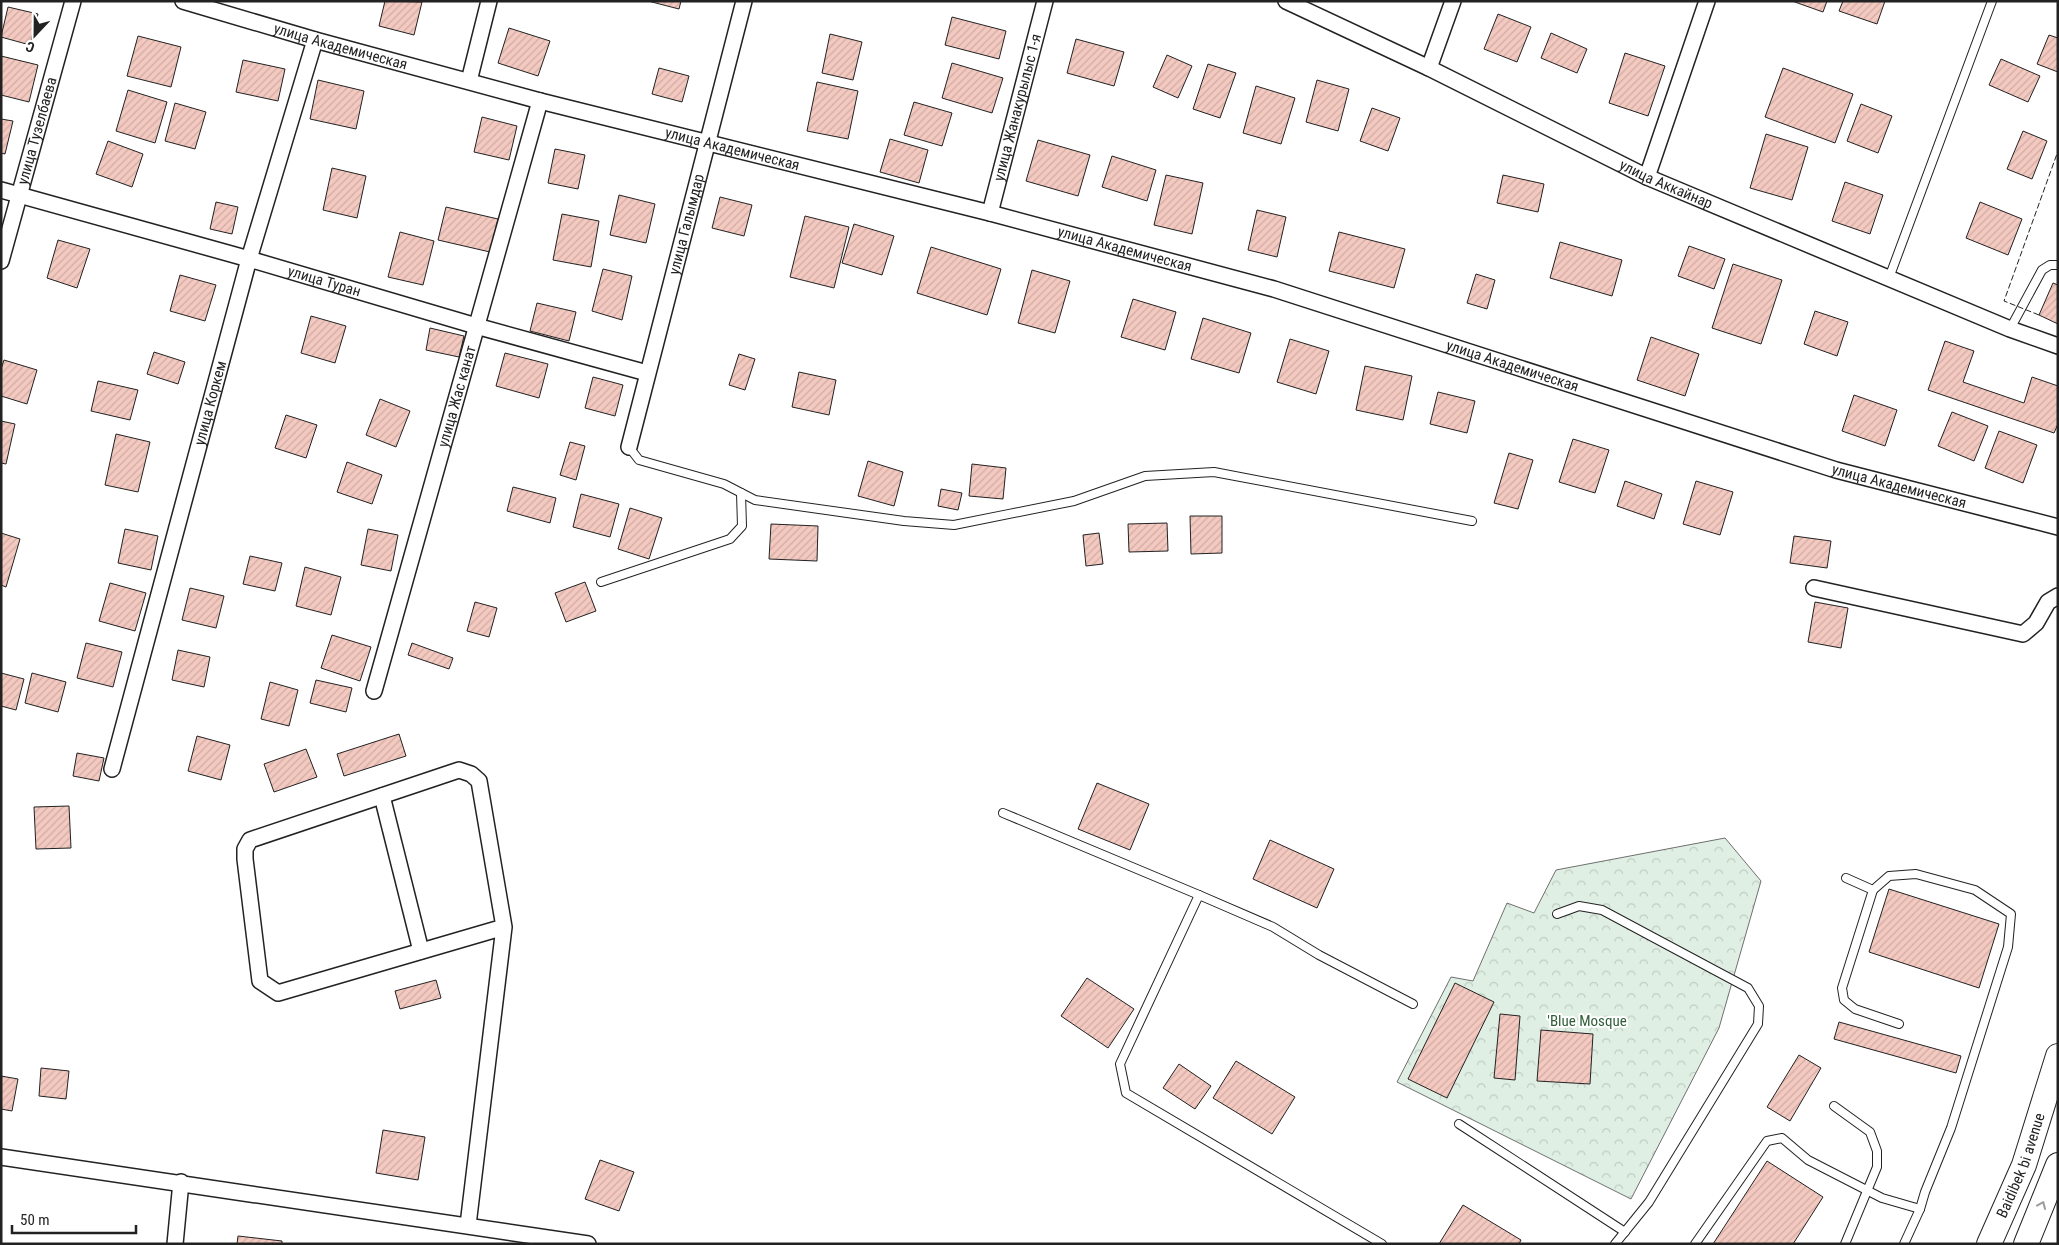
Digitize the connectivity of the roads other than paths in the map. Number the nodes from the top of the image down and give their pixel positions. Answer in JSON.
{"nodes":[{"id":1,"x":73,"y":1,"type":"edge"},
{"id":2,"x":183,"y":1,"type":"edge"},
{"id":3,"x":489,"y":1,"type":"edge"},
{"id":4,"x":744,"y":1,"type":"edge"},
{"id":5,"x":1045,"y":1,"type":"edge"},
{"id":6,"x":1286,"y":1,"type":"edge"},
{"id":7,"x":1453,"y":1,"type":"edge"},
{"id":8,"x":1707,"y":1,"type":"edge"},
{"id":9,"x":1992,"y":1,"type":"edge"},
{"id":10,"x":233,"y":8,"type":"edge"},
{"id":11,"x":315,"y":40,"type":"junction"},
{"id":12,"x":1429,"y":68,"type":"junction"},
{"id":13,"x":469,"y":81,"type":"junction"},
{"id":14,"x":540,"y":101,"type":"junction"},
{"id":15,"x":708,"y":142,"type":"junction"},
{"id":16,"x":1647,"y":177,"type":"junction"},
{"id":17,"x":1,"y":190,"type":"edge"},
{"id":18,"x":19,"y":196,"type":"junction"},
{"id":19,"x":990,"y":213,"type":"junction"},
{"id":20,"x":250,"y":259,"type":"junction"},
{"id":21,"x":1,"y":261,"type":"edge"},
{"id":22,"x":2058,"y":265,"type":"edge"},
{"id":23,"x":1889,"y":278,"type":"junction"},
{"id":24,"x":476,"y":326,"type":"junction"},
{"id":25,"x":2010,"y":329,"type":"junction"},
{"id":26,"x":2058,"y":346,"type":"edge"},
{"id":27,"x":647,"y":373,"type":"junction"},
{"id":28,"x":629,"y":447,"type":"joint"},
{"id":29,"x":741,"y":493,"type":"junction"},
{"id":30,"x":1472,"y":521,"type":"dead end"},
{"id":31,"x":2058,"y":527,"type":"edge"},
{"id":32,"x":601,"y":582,"type":"dead end"},
{"id":33,"x":1814,"y":588,"type":"dead end"},
{"id":34,"x":2058,"y":596,"type":"edge"},
{"id":35,"x":374,"y":691,"type":"dead end"},
{"id":36,"x":112,"y":769,"type":"dead end"},
{"id":37,"x":382,"y":796,"type":"junction"},
{"id":38,"x":1003,"y":813,"type":"dead end"},
{"id":39,"x":1846,"y":878,"type":"dead end"},
{"id":40,"x":1874,"y":890,"type":"junction"},
{"id":41,"x":1199,"y":895,"type":"junction"},
{"id":42,"x":1557,"y":914,"type":"dead end"},
{"id":43,"x":504,"y":928,"type":"junction"},
{"id":44,"x":421,"y":951,"type":"junction"},
{"id":45,"x":1413,"y":1004,"type":"dead end"},
{"id":46,"x":1899,"y":1024,"type":"dead end"},
{"id":47,"x":2058,"y":1056,"type":"edge"},
{"id":48,"x":1834,"y":1106,"type":"dead end"},
{"id":49,"x":1458,"y":1124,"type":"dead end"},
{"id":50,"x":1,"y":1157,"type":"edge"},
{"id":51,"x":2058,"y":1165,"type":"edge"},
{"id":52,"x":181,"y":1182,"type":"junction"},
{"id":53,"x":1868,"y":1191,"type":"junction"},
{"id":54,"x":1920,"y":1209,"type":"junction"},
{"id":55,"x":468,"y":1225,"type":"junction"},
{"id":56,"x":1625,"y":1232,"type":"junction"},
{"id":57,"x":175,"y":1244,"type":"edge"},
{"id":58,"x":588,"y":1244,"type":"edge"},
{"id":59,"x":1382,"y":1244,"type":"edge"},
{"id":60,"x":1615,"y":1244,"type":"edge"},
{"id":61,"x":1695,"y":1244,"type":"edge"},
{"id":62,"x":1845,"y":1244,"type":"edge"},
{"id":63,"x":1904,"y":1244,"type":"edge"},
{"id":64,"x":1989,"y":1244,"type":"edge"},
{"id":65,"x":2026,"y":1244,"type":"edge"}],
"edges":[{"from":1,"to":18,"type":"street","name":"улица Тузелбаева"},
{"from":2,"to":10,"type":"street","name":"улица Академическая"},
{"from":3,"to":13,"type":"street"},
{"from":4,"to":15,"type":"street","name":"улица Галымдар"},
{"from":5,"to":19,"type":"street","name":"улица Жанакурылыс 1-я"},
{"from":6,"to":12,"type":"street","name":"улица Аккайнар"},
{"from":7,"to":12,"type":"street"},
{"from":8,"to":16,"type":"street"},
{"from":9,"to":23,"type":"lane"},
{"from":10,"to":11,"type":"street","name":"улица Академическая"},
{"from":11,"to":13,"type":"street","name":"улица Академическая"},
{"from":11,"to":20,"type":"street","name":"улица Коркем"},
{"from":12,"to":16,"type":"street","name":"улица Аккайнар"},
{"from":13,"to":14,"type":"street","name":"улица Академическая"},
{"from":14,"to":15,"type":"street","name":"улица Академическая"},
{"from":14,"to":24,"type":"street","name":"улица Жас канат"},
{"from":15,"to":19,"type":"street","name":"улица Академическая"},
{"from":15,"to":27,"type":"street","name":"улица Галымдар"},
{"from":16,"to":23,"type":"street","name":"улица Аккайнар"},
{"from":17,"to":18,"type":"street","name":"улица Туран"},
{"from":18,"to":20,"type":"street","name":"улица Туран"},
{"from":18,"to":21,"type":"street","name":"улица Тузелбаева"},
{"from":19,"to":31,"type":"street","name":"улица Академическая"},
{"from":20,"to":24,"type":"street","name":"улица Туран"},
{"from":20,"to":36,"type":"street","name":"улица Коркем"},
{"from":22,"to":25,"type":"lane"},
{"from":23,"to":25,"type":"street","name":"улица Аккайнар"},
{"from":24,"to":27,"type":"street","name":"улица Туран"},
{"from":24,"to":35,"type":"street","name":"улица Жас канат"},
{"from":25,"to":26,"type":"street","name":"улица Аккайнар"},
{"from":27,"to":28,"type":"street","name":"улица Галымдар"},
{"from":28,"to":29,"type":"lane"},
{"from":29,"to":30,"type":"lane"},
{"from":29,"to":32,"type":"lane"},
{"from":33,"to":34,"type":"street"},
{"from":37,"to":43,"type":"street"},
{"from":37,"to":44,"type":"street"},
{"from":37,"to":44,"type":"street"},
{"from":38,"to":41,"type":"lane"},
{"from":39,"to":40,"type":"lane"},
{"from":40,"to":46,"type":"lane"},
{"from":40,"to":54,"type":"lane"},
{"from":41,"to":45,"type":"lane"},
{"from":41,"to":59,"type":"lane"},
{"from":42,"to":56,"type":"lane"},
{"from":43,"to":44,"type":"street"},
{"from":43,"to":55,"type":"street"},
{"from":47,"to":64,"type":"main road","name":"Baidibek bi avenue"},
{"from":48,"to":53,"type":"lane"},
{"from":49,"to":56,"type":"lane"},
{"from":50,"to":52,"type":"street"},
{"from":65,"to":51,"type":"main road","one_way":true},
{"from":52,"to":55,"type":"street"},
{"from":52,"to":57,"type":"street"},
{"from":53,"to":54,"type":"lane"},
{"from":53,"to":61,"type":"lane"},
{"from":53,"to":62,"type":"lane"},
{"from":54,"to":63,"type":"lane"},
{"from":55,"to":58,"type":"street"},
{"from":56,"to":60,"type":"lane"}]}
